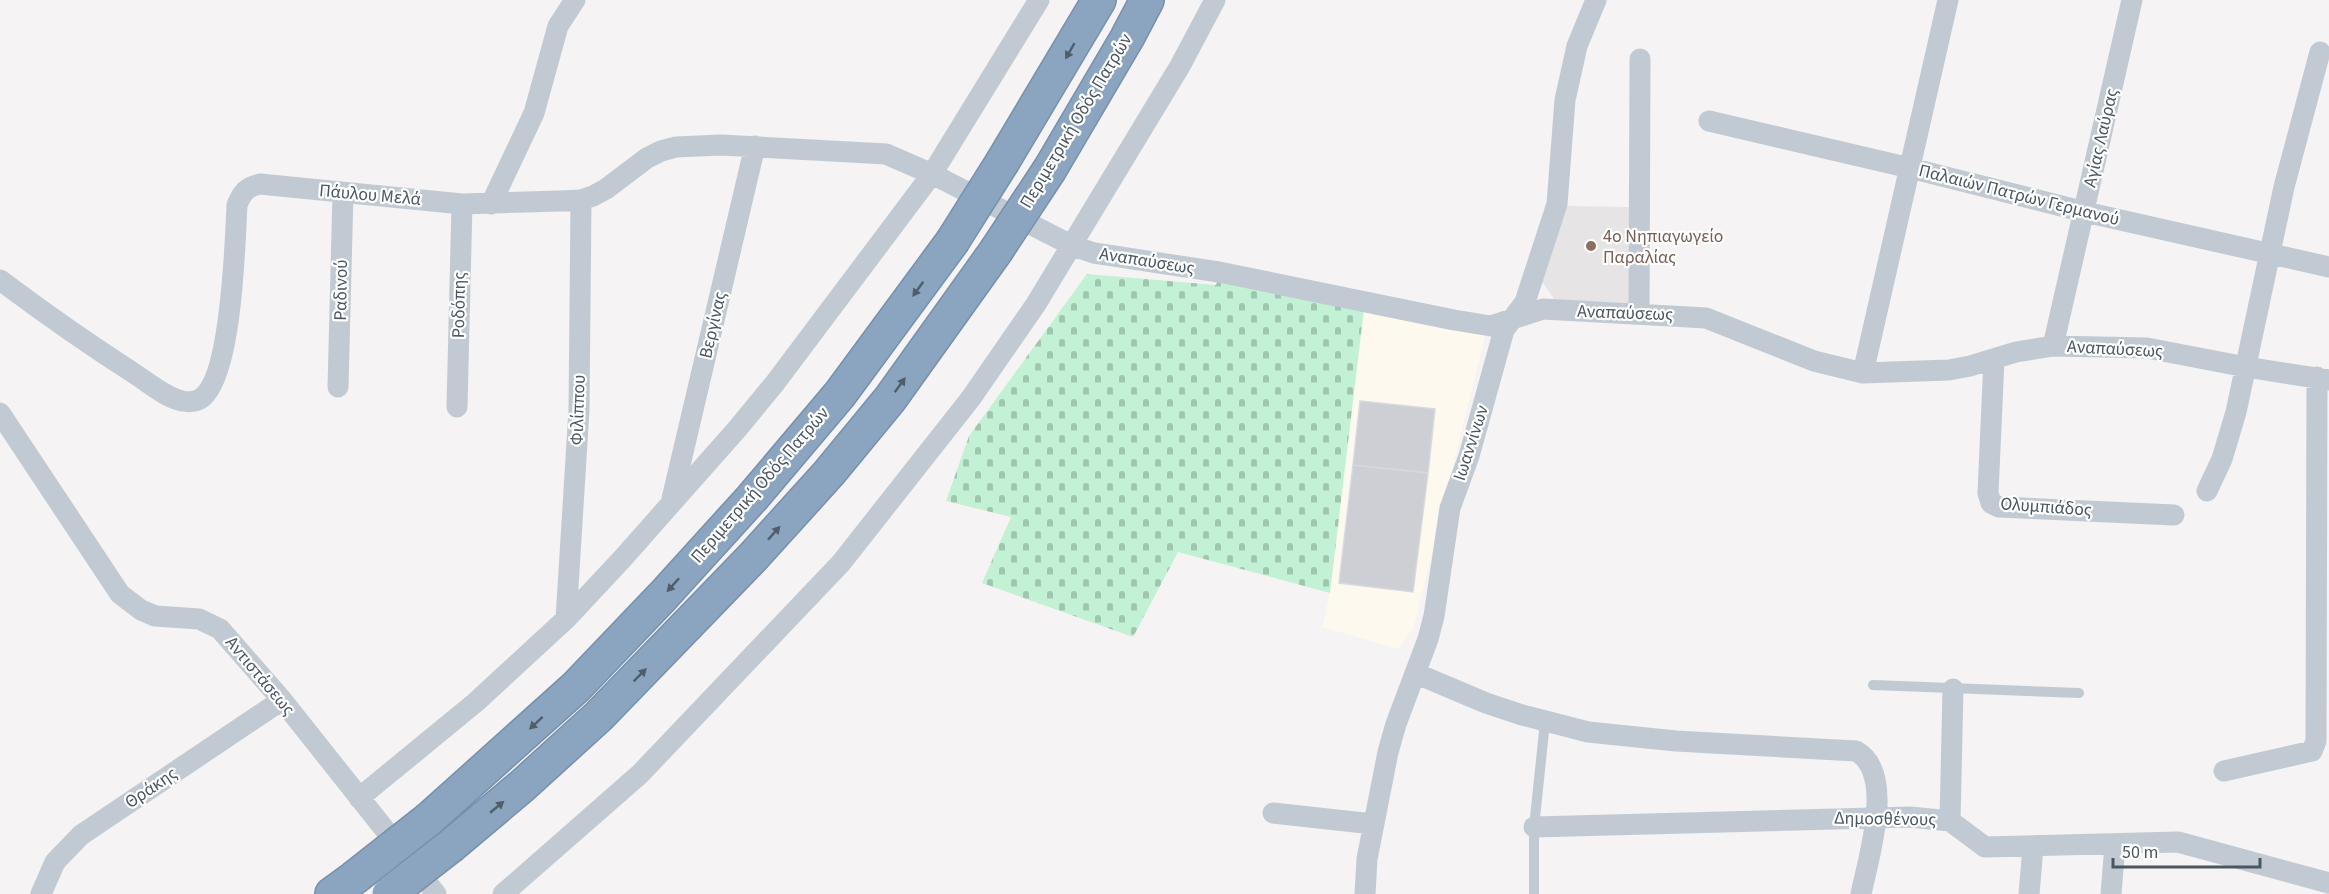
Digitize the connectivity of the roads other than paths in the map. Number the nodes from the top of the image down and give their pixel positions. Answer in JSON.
{"nodes":[{"id":1,"x":575,"y":0,"type":"edge"},
{"id":2,"x":1039,"y":0,"type":"edge"},
{"id":3,"x":1099,"y":0,"type":"edge"},
{"id":4,"x":1147,"y":0,"type":"edge"},
{"id":5,"x":1215,"y":0,"type":"edge"},
{"id":6,"x":1596,"y":0,"type":"edge"},
{"id":7,"x":1948,"y":0,"type":"edge"},
{"id":8,"x":2132,"y":0,"type":"edge"},
{"id":9,"x":2320,"y":52,"type":"dead end"},
{"id":10,"x":1640,"y":59,"type":"dead end"},
{"id":11,"x":1709,"y":121,"type":"dead end"},
{"id":12,"x":755,"y":146,"type":"junction"},
{"id":13,"x":1910,"y":168,"type":"junction"},
{"id":14,"x":932,"y":174,"type":"junction"},
{"id":15,"x":343,"y":193,"type":"junction"},
{"id":16,"x":582,"y":200,"type":"junction"},
{"id":17,"x":462,"y":204,"type":"junction"},
{"id":18,"x":491,"y":204,"type":"junction"},
{"id":19,"x":2085,"y":212,"type":"junction"},
{"id":20,"x":1073,"y":246,"type":"junction"},
{"id":21,"x":2271,"y":255,"type":"junction"},
{"id":22,"x":2329,"y":267,"type":"edge"},
{"id":23,"x":0,"y":280,"type":"edge"},
{"id":24,"x":1639,"y":314,"type":"junction"},
{"id":25,"x":1513,"y":318,"type":"junction"},
{"id":26,"x":2053,"y":346,"type":"junction"},
{"id":27,"x":1994,"y":359,"type":"junction"},
{"id":28,"x":2246,"y":368,"type":"junction"},
{"id":29,"x":1863,"y":374,"type":"junction"},
{"id":30,"x":2323,"y":378,"type":"edge"},
{"id":31,"x":338,"y":387,"type":"dead end"},
{"id":32,"x":457,"y":407,"type":"dead end"},
{"id":33,"x":0,"y":413,"type":"edge"},
{"id":34,"x":2208,"y":491,"type":"dead end"},
{"id":35,"x":671,"y":504,"type":"junction"},
{"id":36,"x":2174,"y":515,"type":"dead end"},
{"id":37,"x":566,"y":619,"type":"junction"},
{"id":38,"x":1415,"y":673,"type":"junction"},
{"id":39,"x":1873,"y":685,"type":"dead end"},
{"id":40,"x":1953,"y":689,"type":"junction"},
{"id":41,"x":2079,"y":693,"type":"dead end"},
{"id":42,"x":282,"y":700,"type":"junction"},
{"id":43,"x":1545,"y":722,"type":"junction"},
{"id":44,"x":2224,"y":771,"type":"dead end"},
{"id":45,"x":359,"y":798,"type":"junction"},
{"id":46,"x":1273,"y":813,"type":"dead end"},
{"id":47,"x":1877,"y":816,"type":"junction"},
{"id":48,"x":1950,"y":821,"type":"junction"},
{"id":49,"x":1373,"y":824,"type":"junction"},
{"id":50,"x":1534,"y":827,"type":"junction"},
{"id":51,"x":2115,"y":845,"type":"junction"},
{"id":52,"x":2033,"y":847,"type":"junction"},
{"id":53,"x":2329,"y":883,"type":"edge"},
{"id":54,"x":343,"y":886,"type":"edge"},
{"id":55,"x":41,"y":894,"type":"edge"},
{"id":56,"x":389,"y":894,"type":"edge"},
{"id":57,"x":436,"y":894,"type":"edge"},
{"id":58,"x":503,"y":894,"type":"edge"},
{"id":59,"x":1365,"y":894,"type":"edge"},
{"id":60,"x":1534,"y":894,"type":"edge"},
{"id":61,"x":1861,"y":894,"type":"edge"},
{"id":62,"x":2029,"y":894,"type":"edge"},
{"id":63,"x":2111,"y":894,"type":"edge"}],
"edges":[{"from":1,"to":18,"type":"street"},
{"from":2,"to":14,"type":"street"},
{"from":3,"to":54,"type":"highway","name":"Περιμετρική Οδός Πατρών","one_way":true,"bridge":true},
{"from":56,"to":4,"type":"highway","name":"Περιμετρική Οδός Πατρών","one_way":true,"bridge":true},
{"from":5,"to":20,"type":"street"},
{"from":6,"to":25,"type":"street","name":"Ιωαννίνων"},
{"from":7,"to":13,"type":"street"},
{"from":8,"to":19,"type":"street","name":"Αγίας Λαύρας"},
{"from":9,"to":21,"type":"street"},
{"from":10,"to":24,"type":"street"},
{"from":11,"to":13,"type":"street","name":"Παλαιών Πατρών Γερμανού"},
{"from":12,"to":14,"type":"street","name":"Πάυλου Μελά"},
{"from":12,"to":16,"type":"street","name":"Πάυλου Μελά"},
{"from":12,"to":35,"type":"street","name":"Βεργίνας"},
{"from":13,"to":19,"type":"street","name":"Παλαιών Πατρών Γερμανού"},
{"from":13,"to":29,"type":"street"},
{"from":14,"to":20,"type":"street","name":"Αναπαύσεως"},
{"from":14,"to":35,"type":"street"},
{"from":15,"to":17,"type":"street","name":"Πάυλου Μελά"},
{"from":15,"to":23,"type":"street","name":"Πάυλου Μελά"},
{"from":15,"to":31,"type":"street","name":"Ραδινού"},
{"from":16,"to":18,"type":"street","name":"Πάυλου Μελά"},
{"from":16,"to":37,"type":"street","name":"Φιλίππου"},
{"from":17,"to":18,"type":"street","name":"Πάυλου Μελά"},
{"from":17,"to":32,"type":"street","name":"Ροδόπης"},
{"from":19,"to":21,"type":"street","name":"Παλαιών Πατρών Γερμανού"},
{"from":19,"to":26,"type":"street","name":"Αγίας Λαύρας"},
{"from":20,"to":25,"type":"street","name":"Αναπαύσεως"},
{"from":20,"to":58,"type":"street"},
{"from":21,"to":22,"type":"street","name":"Παλαιών Πατρών Γερμανού"},
{"from":21,"to":28,"type":"street"},
{"from":24,"to":25,"type":"street","name":"Αναπαύσεως"},
{"from":24,"to":29,"type":"street","name":"Αναπαύσεως"},
{"from":25,"to":38,"type":"street","name":"Ιωαννίνων"},
{"from":26,"to":27,"type":"street","name":"Αναπαύσεως"},
{"from":26,"to":28,"type":"street","name":"Αναπαύσεως"},
{"from":27,"to":29,"type":"street","name":"Αναπαύσεως"},
{"from":27,"to":36,"type":"street","name":"Ολυμπιάδος"},
{"from":28,"to":30,"type":"street","name":"Αναπαύσεως"},
{"from":28,"to":34,"type":"street"},
{"from":30,"to":44,"type":"street"},
{"from":33,"to":42,"type":"street","name":"Αντιστάσεως"},
{"from":35,"to":37,"type":"street"},
{"from":37,"to":45,"type":"street"},
{"from":38,"to":43,"type":"street"},
{"from":38,"to":49,"type":"street","name":"Ιωαννίνων"},
{"from":39,"to":40,"type":"lane"},
{"from":40,"to":41,"type":"lane"},
{"from":40,"to":48,"type":"street"},
{"from":42,"to":45,"type":"street","name":"Αντιστάσεως"},
{"from":42,"to":55,"type":"street","name":"Θράκης"},
{"from":43,"to":47,"type":"street"},
{"from":43,"to":50,"type":"lane"},
{"from":45,"to":57,"type":"street","name":"Αντιστάσεως"},
{"from":46,"to":49,"type":"street"},
{"from":47,"to":48,"type":"street","name":"Δημοσθένους"},
{"from":47,"to":50,"type":"street","name":"Δημοσθένους"},
{"from":47,"to":61,"type":"street"},
{"from":48,"to":52,"type":"street","name":"Δημοσθένους"},
{"from":49,"to":59,"type":"street","name":"Ιωαννίνων"},
{"from":50,"to":60,"type":"lane"},
{"from":51,"to":52,"type":"street","name":"Δημοσθένους"},
{"from":51,"to":53,"type":"street","name":"Δημοσθένους"},
{"from":51,"to":63,"type":"street"},
{"from":52,"to":62,"type":"street"}]}
